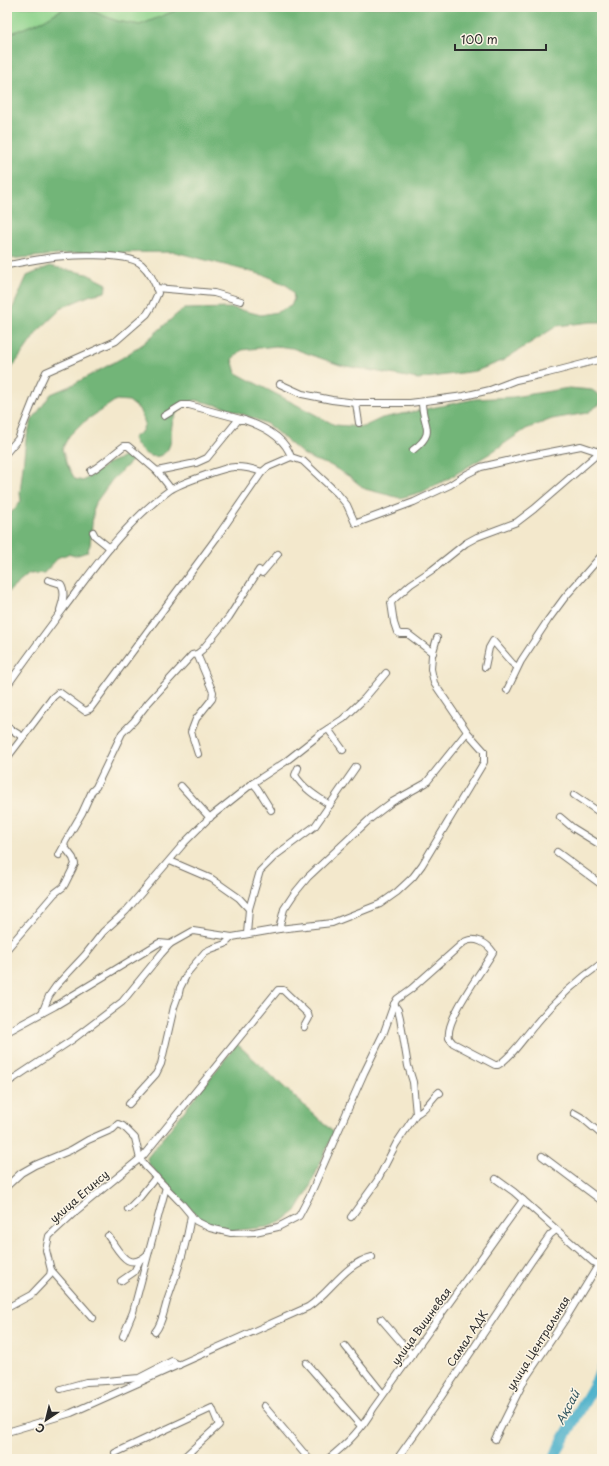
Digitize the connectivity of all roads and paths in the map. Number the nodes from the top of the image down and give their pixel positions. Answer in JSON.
{"nodes":[{"id":1,"x":7,"y":266,"type":"edge"},
{"id":2,"x":156,"y":288,"type":"junction"},
{"id":3,"x":241,"y":301,"type":"dead end"},
{"id":4,"x":602,"y":359,"type":"edge"},
{"id":5,"x":280,"y":384,"type":"dead end"},
{"id":6,"x":422,"y":402,"type":"junction"},
{"id":7,"x":356,"y":403,"type":"junction"},
{"id":8,"x":164,"y":416,"type":"dead end"},
{"id":9,"x":239,"y":419,"type":"junction"},
{"id":10,"x":359,"y":422,"type":"dead end"},
{"id":11,"x":602,"y":446,"type":"edge"},
{"id":12,"x":413,"y":450,"type":"dead end"},
{"id":13,"x":7,"y":452,"type":"edge"},
{"id":14,"x":599,"y":452,"type":"junction"},
{"id":15,"x":291,"y":457,"type":"junction"},
{"id":16,"x":91,"y":471,"type":"dead end"},
{"id":17,"x":157,"y":471,"type":"junction"},
{"id":18,"x":262,"y":472,"type":"junction"},
{"id":19,"x":171,"y":489,"type":"junction"},
{"id":20,"x":93,"y":532,"type":"dead end"},
{"id":21,"x":110,"y":548,"type":"junction"},
{"id":22,"x":278,"y":554,"type":"dead end"},
{"id":23,"x":602,"y":555,"type":"edge"},
{"id":24,"x":48,"y":580,"type":"dead end"},
{"id":25,"x":60,"y":614,"type":"junction"},
{"id":26,"x":437,"y":638,"type":"dead end"},
{"id":27,"x":433,"y":653,"type":"junction"},
{"id":28,"x":197,"y":654,"type":"junction"},
{"id":29,"x":485,"y":667,"type":"dead end"},
{"id":30,"x":517,"y":667,"type":"junction"},
{"id":31,"x":386,"y":673,"type":"dead end"},
{"id":32,"x":7,"y":686,"type":"edge"},
{"id":33,"x":507,"y":690,"type":"dead end"},
{"id":34,"x":7,"y":727,"type":"edge"},
{"id":35,"x":328,"y":729,"type":"junction"},
{"id":36,"x":466,"y":732,"type":"junction"},
{"id":37,"x":23,"y":737,"type":"junction"},
{"id":38,"x":343,"y":750,"type":"dead end"},
{"id":39,"x":198,"y":754,"type":"dead end"},
{"id":40,"x":7,"y":758,"type":"edge"},
{"id":41,"x":356,"y":767,"type":"dead end"},
{"id":42,"x":298,"y":768,"type":"dead end"},
{"id":43,"x":253,"y":783,"type":"junction"},
{"id":44,"x":181,"y":786,"type":"dead end"},
{"id":45,"x":574,"y":794,"type":"dead end"},
{"id":46,"x":330,"y":805,"type":"junction"},
{"id":47,"x":271,"y":810,"type":"dead end"},
{"id":48,"x":602,"y":814,"type":"edge"},
{"id":49,"x":560,"y":817,"type":"dead end"},
{"id":50,"x":210,"y":818,"type":"junction"},
{"id":51,"x":64,"y":846,"type":"junction"},
{"id":52,"x":602,"y":846,"type":"edge"},
{"id":53,"x":557,"y":852,"type":"dead end"},
{"id":54,"x":59,"y":855,"type":"dead end"},
{"id":55,"x":170,"y":861,"type":"junction"},
{"id":56,"x":602,"y":885,"type":"edge"},
{"id":57,"x":249,"y":909,"type":"junction"},
{"id":58,"x":280,"y":929,"type":"junction"},
{"id":59,"x":247,"y":934,"type":"junction"},
{"id":60,"x":232,"y":937,"type":"junction"},
{"id":61,"x":170,"y":944,"type":"junction"},
{"id":62,"x":7,"y":949,"type":"edge"},
{"id":63,"x":602,"y":963,"type":"edge"},
{"id":64,"x":394,"y":1004,"type":"junction"},
{"id":65,"x":42,"y":1013,"type":"junction"},
{"id":66,"x":304,"y":1027,"type":"dead end"},
{"id":67,"x":7,"y":1032,"type":"edge"},
{"id":68,"x":7,"y":1083,"type":"edge"},
{"id":69,"x":440,"y":1093,"type":"dead end"},
{"id":70,"x":129,"y":1104,"type":"dead end"},
{"id":71,"x":574,"y":1113,"type":"dead end"},
{"id":72,"x":416,"y":1114,"type":"junction"},
{"id":73,"x":602,"y":1135,"type":"edge"},
{"id":74,"x":542,"y":1156,"type":"dead end"},
{"id":75,"x":140,"y":1159,"type":"junction"},
{"id":76,"x":156,"y":1177,"type":"junction"},
{"id":77,"x":496,"y":1179,"type":"dead end"},
{"id":78,"x":7,"y":1186,"type":"edge"},
{"id":79,"x":166,"y":1187,"type":"junction"},
{"id":80,"x":523,"y":1200,"type":"junction"},
{"id":81,"x":602,"y":1201,"type":"edge"},
{"id":82,"x":128,"y":1209,"type":"dead end"},
{"id":83,"x":191,"y":1215,"type":"junction"},
{"id":84,"x":351,"y":1217,"type":"dead end"},
{"id":85,"x":556,"y":1230,"type":"junction"},
{"id":86,"x":108,"y":1236,"type":"dead end"},
{"id":87,"x":148,"y":1254,"type":"junction"},
{"id":88,"x":372,"y":1257,"type":"dead end"},
{"id":89,"x":140,"y":1260,"type":"junction"},
{"id":90,"x":601,"y":1262,"type":"edge"},
{"id":91,"x":51,"y":1270,"type":"junction"},
{"id":92,"x":121,"y":1281,"type":"dead end"},
{"id":93,"x":7,"y":1308,"type":"edge"},
{"id":94,"x":93,"y":1318,"type":"dead end"},
{"id":95,"x":381,"y":1319,"type":"dead end"},
{"id":96,"x":155,"y":1332,"type":"dead end"},
{"id":97,"x":123,"y":1336,"type":"dead end"},
{"id":98,"x":345,"y":1346,"type":"dead end"},
{"id":99,"x":412,"y":1354,"type":"junction"},
{"id":100,"x":306,"y":1363,"type":"dead end"},
{"id":101,"x":179,"y":1365,"type":"junction"},
{"id":102,"x":61,"y":1389,"type":"dead end"},
{"id":103,"x":383,"y":1394,"type":"junction"},
{"id":104,"x":264,"y":1406,"type":"dead end"},
{"id":105,"x":361,"y":1426,"type":"junction"},
{"id":106,"x":7,"y":1432,"type":"edge"},
{"id":107,"x":495,"y":1439,"type":"dead end"},
{"id":108,"x":114,"y":1453,"type":"dead end"},
{"id":109,"x":182,"y":1459,"type":"edge"},
{"id":110,"x":309,"y":1459,"type":"edge"},
{"id":111,"x":328,"y":1459,"type":"edge"},
{"id":112,"x":397,"y":1459,"type":"edge"}],
"edges":[{"from":1,"to":2,"type":"street"},
{"from":2,"to":3,"type":"street"},
{"from":2,"to":13,"type":"street"},
{"from":4,"to":6,"type":"street"},
{"from":5,"to":7,"type":"street"},
{"from":6,"to":7,"type":"street"},
{"from":6,"to":12,"type":"street"},
{"from":7,"to":10,"type":"street"},
{"from":8,"to":9,"type":"street"},
{"from":9,"to":15,"type":"street"},
{"from":9,"to":17,"type":"street"},
{"from":11,"to":14,"type":"street"},
{"from":14,"to":15,"type":"street"},
{"from":14,"to":27,"type":"street"},
{"from":15,"to":18,"type":"street"},
{"from":16,"to":17,"type":"street"},
{"from":17,"to":19,"type":"street"},
{"from":18,"to":19,"type":"street"},
{"from":18,"to":37,"type":"street"},
{"from":19,"to":21,"type":"street"},
{"from":20,"to":21,"type":"street"},
{"from":21,"to":25,"type":"street"},
{"from":22,"to":28,"type":"street"},
{"from":23,"to":30,"type":"street"},
{"from":24,"to":25,"type":"street"},
{"from":25,"to":32,"type":"street"},
{"from":26,"to":27,"type":"street"},
{"from":27,"to":36,"type":"street"},
{"from":28,"to":39,"type":"street"},
{"from":28,"to":51,"type":"street"},
{"from":29,"to":30,"type":"street"},
{"from":30,"to":33,"type":"street"},
{"from":31,"to":35,"type":"street"},
{"from":34,"to":37,"type":"street"},
{"from":35,"to":38,"type":"street"},
{"from":35,"to":43,"type":"street"},
{"from":36,"to":58,"type":"street"},
{"from":36,"to":58,"type":"street"},
{"from":37,"to":40,"type":"street"},
{"from":41,"to":46,"type":"street"},
{"from":42,"to":46,"type":"street"},
{"from":43,"to":47,"type":"street"},
{"from":43,"to":50,"type":"street"},
{"from":44,"to":50,"type":"street"},
{"from":45,"to":48,"type":"street"},
{"from":46,"to":57,"type":"street"},
{"from":49,"to":52,"type":"street"},
{"from":50,"to":55,"type":"street"},
{"from":51,"to":54,"type":"street"},
{"from":51,"to":62,"type":"street"},
{"from":53,"to":56,"type":"street"},
{"from":55,"to":57,"type":"street"},
{"from":55,"to":65,"type":"street"},
{"from":57,"to":59,"type":"street"},
{"from":58,"to":59,"type":"street"},
{"from":59,"to":60,"type":"street"},
{"from":60,"to":61,"type":"street"},
{"from":60,"to":70,"type":"street"},
{"from":61,"to":65,"type":"street"},
{"from":61,"to":68,"type":"street"},
{"from":63,"to":64,"type":"street"},
{"from":64,"to":72,"type":"street"},
{"from":64,"to":83,"type":"street"},
{"from":65,"to":67,"type":"street"},
{"from":66,"to":75,"type":"street","name":"улица Егинсу"},
{"from":69,"to":72,"type":"street"},
{"from":71,"to":73,"type":"street"},
{"from":72,"to":84,"type":"street"},
{"from":74,"to":81,"type":"street"},
{"from":75,"to":76,"type":"street"},
{"from":75,"to":78,"type":"street"},
{"from":75,"to":91,"type":"street","name":"улица Егинсу"},
{"from":76,"to":79,"type":"street"},
{"from":76,"to":82,"type":"street"},
{"from":77,"to":80,"type":"street"},
{"from":79,"to":83,"type":"street"},
{"from":79,"to":87,"type":"street"},
{"from":80,"to":85,"type":"street"},
{"from":80,"to":99,"type":"street","name":"улица Вишневая"},
{"from":83,"to":96,"type":"street"},
{"from":85,"to":90,"type":"street"},
{"from":85,"to":112,"type":"street","name":"Самал АДК"},
{"from":86,"to":89,"type":"street"},
{"from":87,"to":89,"type":"street"},
{"from":87,"to":97,"type":"street"},
{"from":88,"to":101,"type":"street"},
{"from":89,"to":92,"type":"street"},
{"from":90,"to":107,"type":"street","name":"улица Центральная"},
{"from":91,"to":93,"type":"street"},
{"from":91,"to":94,"type":"street"},
{"from":95,"to":99,"type":"street"},
{"from":98,"to":103,"type":"street"},
{"from":99,"to":103,"type":"street","name":"улица Вишневая"},
{"from":100,"to":105,"type":"street"},
{"from":101,"to":102,"type":"street"},
{"from":101,"to":106,"type":"street"},
{"from":103,"to":105,"type":"street","name":"улица Вишневая"},
{"from":104,"to":110,"type":"street"},
{"from":105,"to":111,"type":"street","name":"улица Вишневая"},
{"from":108,"to":109,"type":"street"}]}
